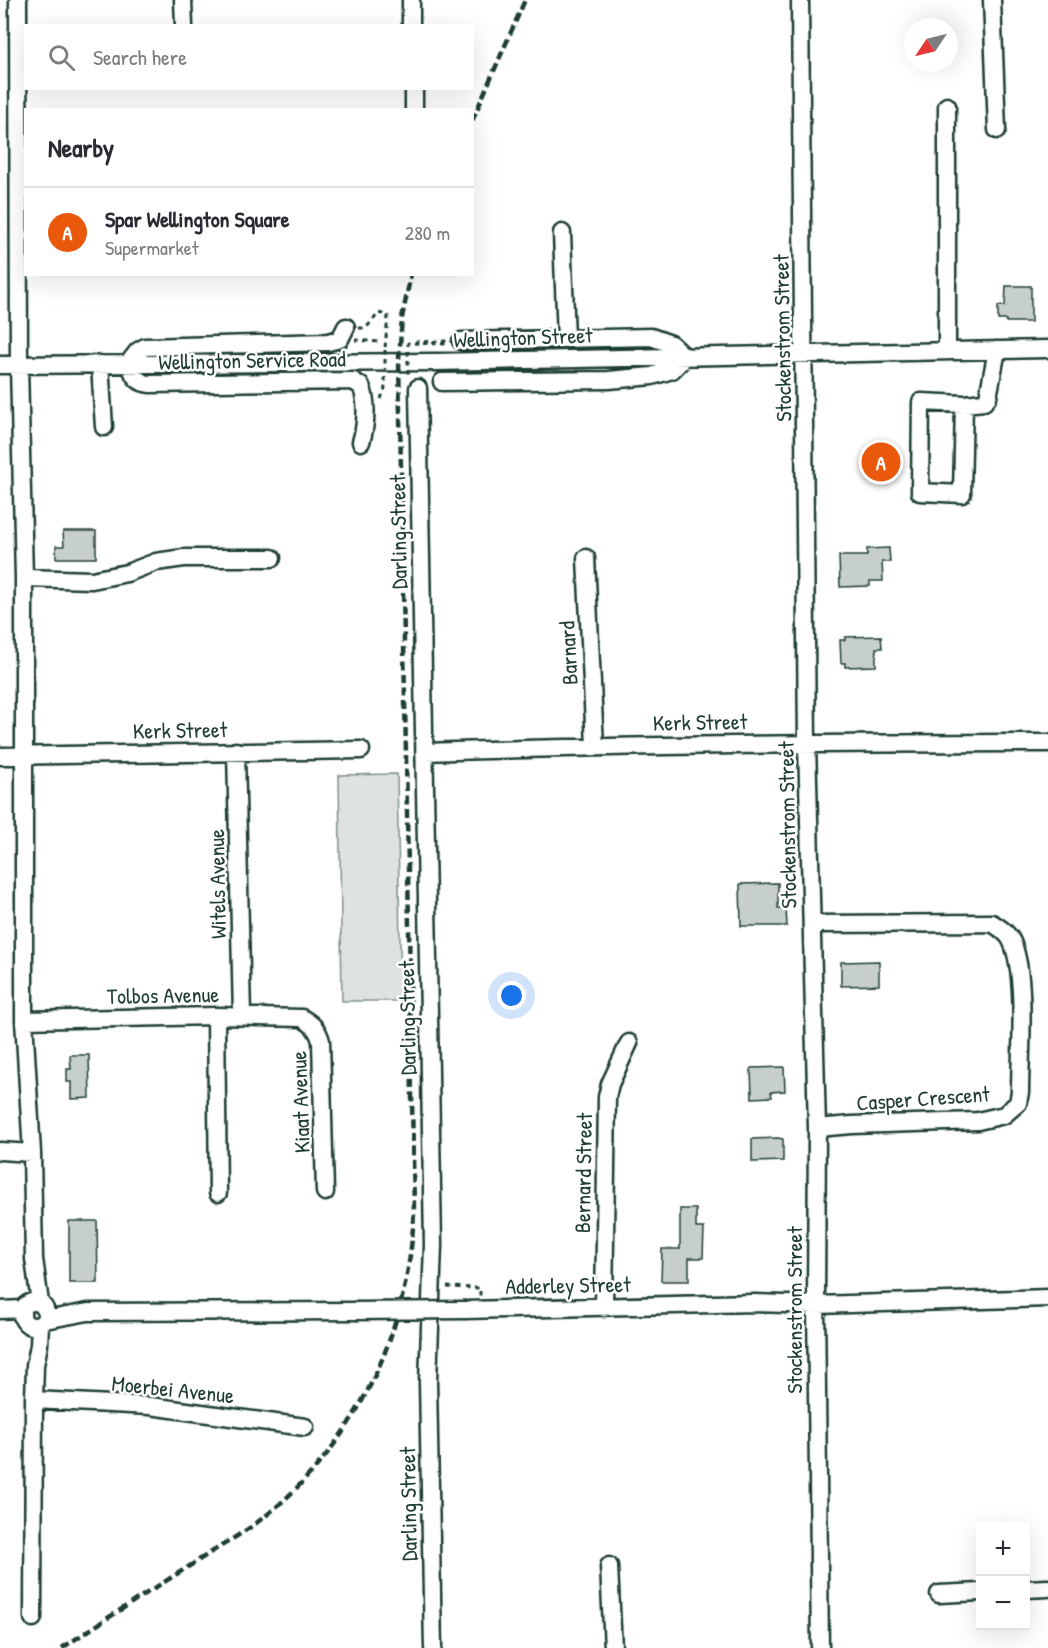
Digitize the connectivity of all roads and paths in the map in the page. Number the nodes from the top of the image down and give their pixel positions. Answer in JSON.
{"nodes":[{"id":1,"x":18,"y":0,"type":"edge"},
{"id":2,"x":183,"y":0,"type":"edge"},
{"id":3,"x":411,"y":0,"type":"edge"},
{"id":4,"x":800,"y":0,"type":"edge"},
{"id":5,"x":992,"y":0,"type":"edge"},
{"id":6,"x":184,"y":24,"type":"edge"},
{"id":7,"x":411,"y":24,"type":"edge"},
{"id":8,"x":414,"y":90,"type":"edge"},
{"id":9,"x":947,"y":106,"type":"dead end"},
{"id":10,"x":414,"y":108,"type":"edge"},
{"id":11,"x":997,"y":130,"type":"dead end"},
{"id":12,"x":562,"y":233,"type":"dead end"},
{"id":13,"x":366,"y":328,"type":"dead end"},
{"id":14,"x":343,"y":333,"type":"joint"},
{"id":15,"x":566,"y":339,"type":"junction"},
{"id":16,"x":461,"y":341,"type":"junction"},
{"id":17,"x":380,"y":342,"type":"dead end"},
{"id":18,"x":415,"y":342,"type":"dead end"},
{"id":19,"x":419,"y":345,"type":"dead end"},
{"id":20,"x":1048,"y":349,"type":"edge"},
{"id":21,"x":947,"y":350,"type":"junction"},
{"id":22,"x":998,"y":350,"type":"junction"},
{"id":23,"x":408,"y":351,"type":"dead end"},
{"id":24,"x":804,"y":353,"type":"junction"},
{"id":25,"x":685,"y":357,"type":"junction"},
{"id":26,"x":100,"y":364,"type":"junction"},
{"id":27,"x":0,"y":365,"type":"edge"},
{"id":28,"x":19,"y":365,"type":"junction"},
{"id":29,"x":129,"y":365,"type":"junction"},
{"id":30,"x":442,"y":382,"type":"dead end"},
{"id":31,"x":413,"y":383,"type":"joint"},
{"id":32,"x":385,"y":388,"type":"dead end"},
{"id":33,"x":964,"y":404,"type":"junction"},
{"id":34,"x":104,"y":427,"type":"dead end"},
{"id":35,"x":361,"y":442,"type":"dead end"},
{"id":36,"x":272,"y":558,"type":"dead end"},
{"id":37,"x":586,"y":558,"type":"dead end"},
{"id":38,"x":24,"y":578,"type":"junction"},
{"id":39,"x":807,"y":743,"type":"junction"},
{"id":40,"x":1048,"y":743,"type":"edge"},
{"id":41,"x":595,"y":746,"type":"junction"},
{"id":42,"x":361,"y":750,"type":"dead end"},
{"id":43,"x":236,"y":751,"type":"junction"},
{"id":44,"x":425,"y":752,"type":"junction"},
{"id":45,"x":0,"y":756,"type":"edge"},
{"id":46,"x":24,"y":756,"type":"junction"},
{"id":47,"x":812,"y":924,"type":"junction"},
{"id":48,"x":216,"y":1016,"type":"junction"},
{"id":49,"x":242,"y":1016,"type":"junction"},
{"id":50,"x":302,"y":1018,"type":"joint"},
{"id":51,"x":24,"y":1020,"type":"junction"},
{"id":52,"x":629,"y":1043,"type":"dead end"},
{"id":53,"x":817,"y":1128,"type":"junction"},
{"id":54,"x":0,"y":1151,"type":"edge"},
{"id":55,"x":32,"y":1153,"type":"junction"},
{"id":56,"x":325,"y":1192,"type":"dead end"},
{"id":57,"x":218,"y":1193,"type":"dead end"},
{"id":58,"x":442,"y":1287,"type":"dead end"},
{"id":59,"x":478,"y":1288,"type":"dead end"},
{"id":60,"x":1048,"y":1298,"type":"edge"},
{"id":61,"x":816,"y":1305,"type":"junction"},
{"id":62,"x":604,"y":1308,"type":"junction"},
{"id":63,"x":0,"y":1310,"type":"edge"},
{"id":64,"x":33,"y":1314,"type":"junction"},
{"id":65,"x":0,"y":1318,"type":"edge"},
{"id":66,"x":34,"y":1400,"type":"junction"},
{"id":67,"x":306,"y":1427,"type":"dead end"},
{"id":68,"x":609,"y":1566,"type":"dead end"},
{"id":69,"x":1048,"y":1588,"type":"edge"},
{"id":70,"x":1030,"y":1589,"type":"edge"},
{"id":71,"x":976,"y":1592,"type":"edge"},
{"id":72,"x":939,"y":1594,"type":"dead end"},
{"id":73,"x":33,"y":1618,"type":"dead end"},
{"id":74,"x":433,"y":1648,"type":"edge"},
{"id":75,"x":613,"y":1648,"type":"edge"},
{"id":76,"x":820,"y":1648,"type":"edge"}],
"edges":[{"from":1,"to":28,"type":"street"},
{"from":2,"to":6,"type":"street"},
{"from":3,"to":7,"type":"street"},
{"from":4,"to":24,"type":"street","name":"Stockenstrom Street"},
{"from":5,"to":11,"type":"street"},
{"from":8,"to":10,"type":"street"},
{"from":9,"to":21,"type":"street"},
{"from":12,"to":15,"type":"street"},
{"from":13,"to":32,"type":"path","bridge":true},
{"from":14,"to":17,"type":"path"},
{"from":14,"to":29,"type":"street","name":"Wellington Service Road"},
{"from":15,"to":16,"type":"street"},
{"from":15,"to":25,"type":"street"},
{"from":16,"to":18,"type":"path"},
{"from":16,"to":19,"type":"path"},
{"from":20,"to":22,"type":"street","name":"Wellington Street"},
{"from":21,"to":22,"type":"street","name":"Wellington Street"},
{"from":21,"to":24,"type":"street","name":"Wellington Street"},
{"from":22,"to":33,"type":"street"},
{"from":23,"to":31,"type":"path","bridge":true},
{"from":24,"to":25,"type":"street","name":"Wellington Street"},
{"from":24,"to":39,"type":"street","name":"Stockenstrom Street"},
{"from":25,"to":29,"type":"street","name":"Wellington Street"},
{"from":25,"to":30,"type":"street"},
{"from":26,"to":28,"type":"street","name":"Wellington Street"},
{"from":26,"to":29,"type":"street","name":"Wellington Street"},
{"from":26,"to":34,"type":"street"},
{"from":27,"to":28,"type":"street","name":"Wellington Street"},
{"from":28,"to":38,"type":"street"},
{"from":29,"to":35,"type":"street","name":"Wellington Service Road"},
{"from":31,"to":44,"type":"street","name":"Darling Street"},
{"from":33,"to":33,"type":"street"},
{"from":36,"to":38,"type":"street"},
{"from":37,"to":41,"type":"street","name":"Barnard"},
{"from":38,"to":46,"type":"street"},
{"from":39,"to":40,"type":"street","name":"Kerk Street"},
{"from":39,"to":41,"type":"street","name":"Kerk Street"},
{"from":39,"to":47,"type":"street","name":"Stockenstrom Street"},
{"from":41,"to":44,"type":"street","name":"Kerk Street"},
{"from":42,"to":43,"type":"street","name":"Kerk Street"},
{"from":43,"to":46,"type":"street","name":"Kerk Street"},
{"from":43,"to":49,"type":"street","name":"Witels Avenue"},
{"from":44,"to":74,"type":"street","name":"Darling Street"},
{"from":45,"to":46,"type":"street","name":"Kerk Street"},
{"from":46,"to":51,"type":"street"},
{"from":47,"to":53,"type":"street","name":"Stockenstrom Street"},
{"from":47,"to":53,"type":"street","name":"Casper Crescent"},
{"from":48,"to":49,"type":"street","name":"Tolbos Avenue"},
{"from":48,"to":51,"type":"street","name":"Tolbos Avenue"},
{"from":48,"to":57,"type":"street"},
{"from":49,"to":50,"type":"street","name":"Tolbos Avenue"},
{"from":50,"to":56,"type":"street","name":"Kiaat Avenue"},
{"from":51,"to":55,"type":"street"},
{"from":52,"to":62,"type":"street","name":"Bernard Street"},
{"from":53,"to":61,"type":"street","name":"Stockenstrom Street"},
{"from":54,"to":55,"type":"street"},
{"from":55,"to":64,"type":"street"},
{"from":58,"to":59,"type":"path"},
{"from":60,"to":61,"type":"street","name":"Adderley Street"},
{"from":61,"to":62,"type":"street","name":"Adderley Street"},
{"from":61,"to":76,"type":"street","name":"Stockenstrom Street"},
{"from":62,"to":64,"type":"street","name":"Adderley Street","bridge":true},
{"from":63,"to":64,"type":"street","name":"Adderley Street"},
{"from":64,"to":65,"type":"street","name":"Adderley Street"},
{"from":64,"to":66,"type":"street"},
{"from":66,"to":67,"type":"street","name":"Moerbei Avenue"},
{"from":66,"to":73,"type":"street"},
{"from":68,"to":75,"type":"street"},
{"from":69,"to":70,"type":"street"},
{"from":71,"to":72,"type":"street"}]}
